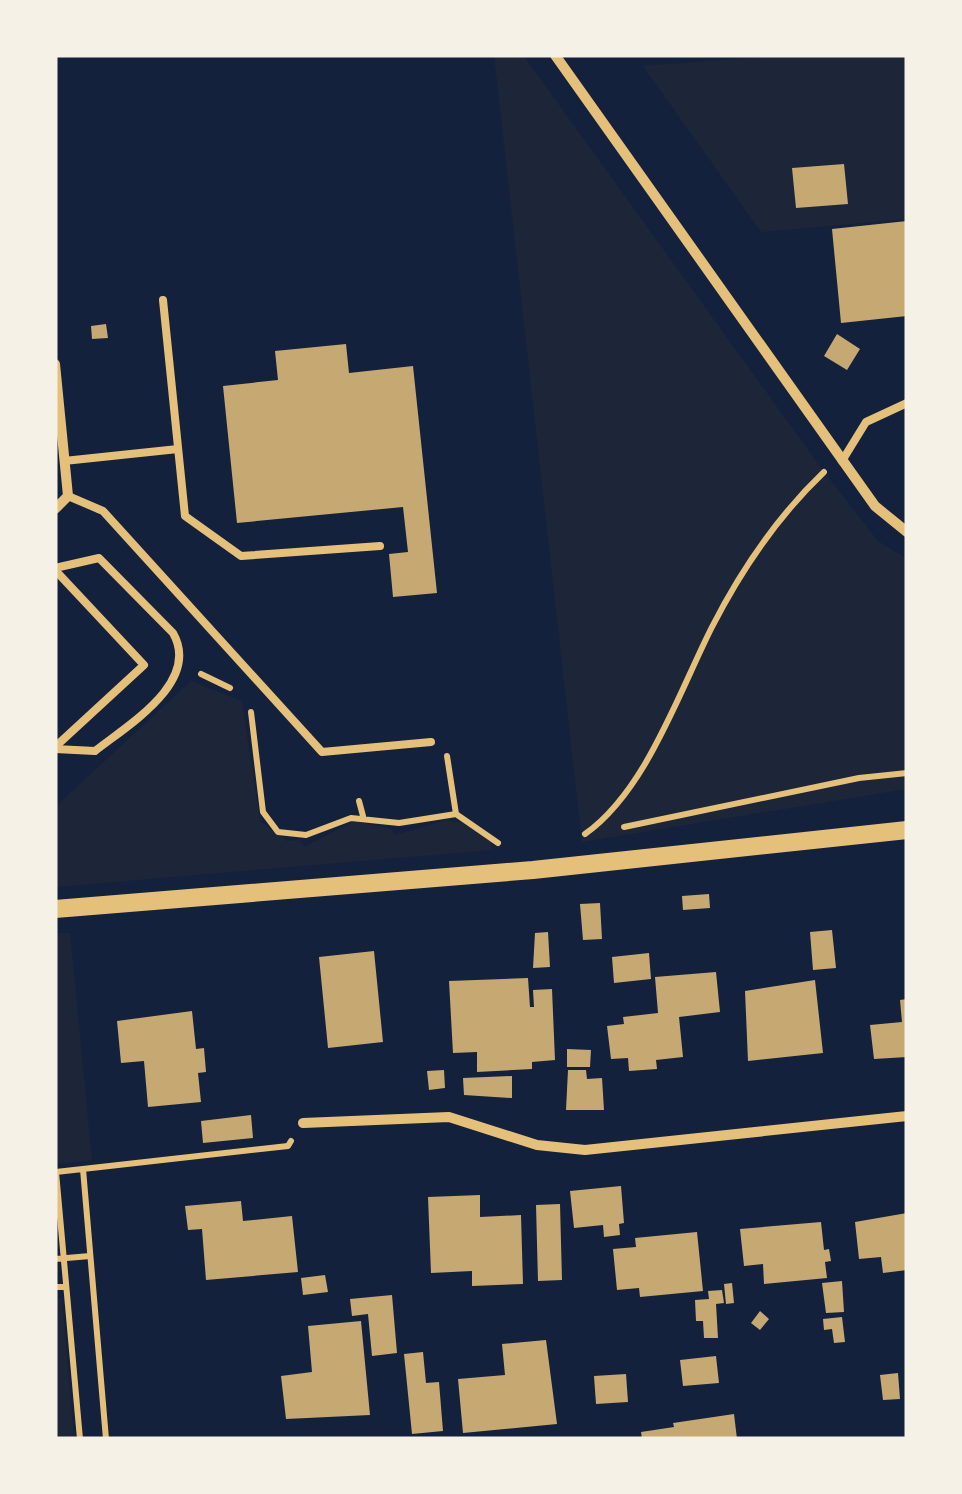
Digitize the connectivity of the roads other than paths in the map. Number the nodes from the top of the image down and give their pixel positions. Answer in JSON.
{"nodes":[{"id":1,"x":554,"y":55,"type":"edge"},
{"id":2,"x":163,"y":300,"type":"dead end"},
{"id":3,"x":55,"y":364,"type":"edge"},
{"id":4,"x":907,"y":403,"type":"edge"},
{"id":5,"x":178,"y":449,"type":"junction"},
{"id":6,"x":64,"y":461,"type":"junction"},
{"id":7,"x":842,"y":461,"type":"junction"},
{"id":8,"x":68,"y":496,"type":"junction"},
{"id":9,"x":55,"y":510,"type":"edge"},
{"id":10,"x":907,"y":532,"type":"edge"},
{"id":11,"x":380,"y":546,"type":"dead end"},
{"id":12,"x":55,"y":568,"type":"edge"},
{"id":13,"x":431,"y":742,"type":"road end"},
{"id":14,"x":55,"y":748,"type":"edge"},
{"id":15,"x":907,"y":830,"type":"edge"},
{"id":16,"x":55,"y":908,"type":"edge"},
{"id":17,"x":907,"y":1116,"type":"edge"},
{"id":18,"x":303,"y":1124,"type":"road end"}],
"edges":[{"from":1,"to":7,"type":"street"},
{"from":2,"to":5,"type":"lane"},
{"from":3,"to":6,"type":"street"},
{"from":4,"to":7,"type":"lane"},
{"from":5,"to":6,"type":"lane"},
{"from":5,"to":11,"type":"lane"},
{"from":6,"to":8,"type":"street"},
{"from":7,"to":10,"type":"street"},
{"from":8,"to":9,"type":"street"},
{"from":8,"to":13,"type":"lane"},
{"from":12,"to":14,"type":"lane"},
{"from":12,"to":14,"type":"lane"},
{"from":15,"to":16,"type":"street"},
{"from":17,"to":18,"type":"street"}]}
